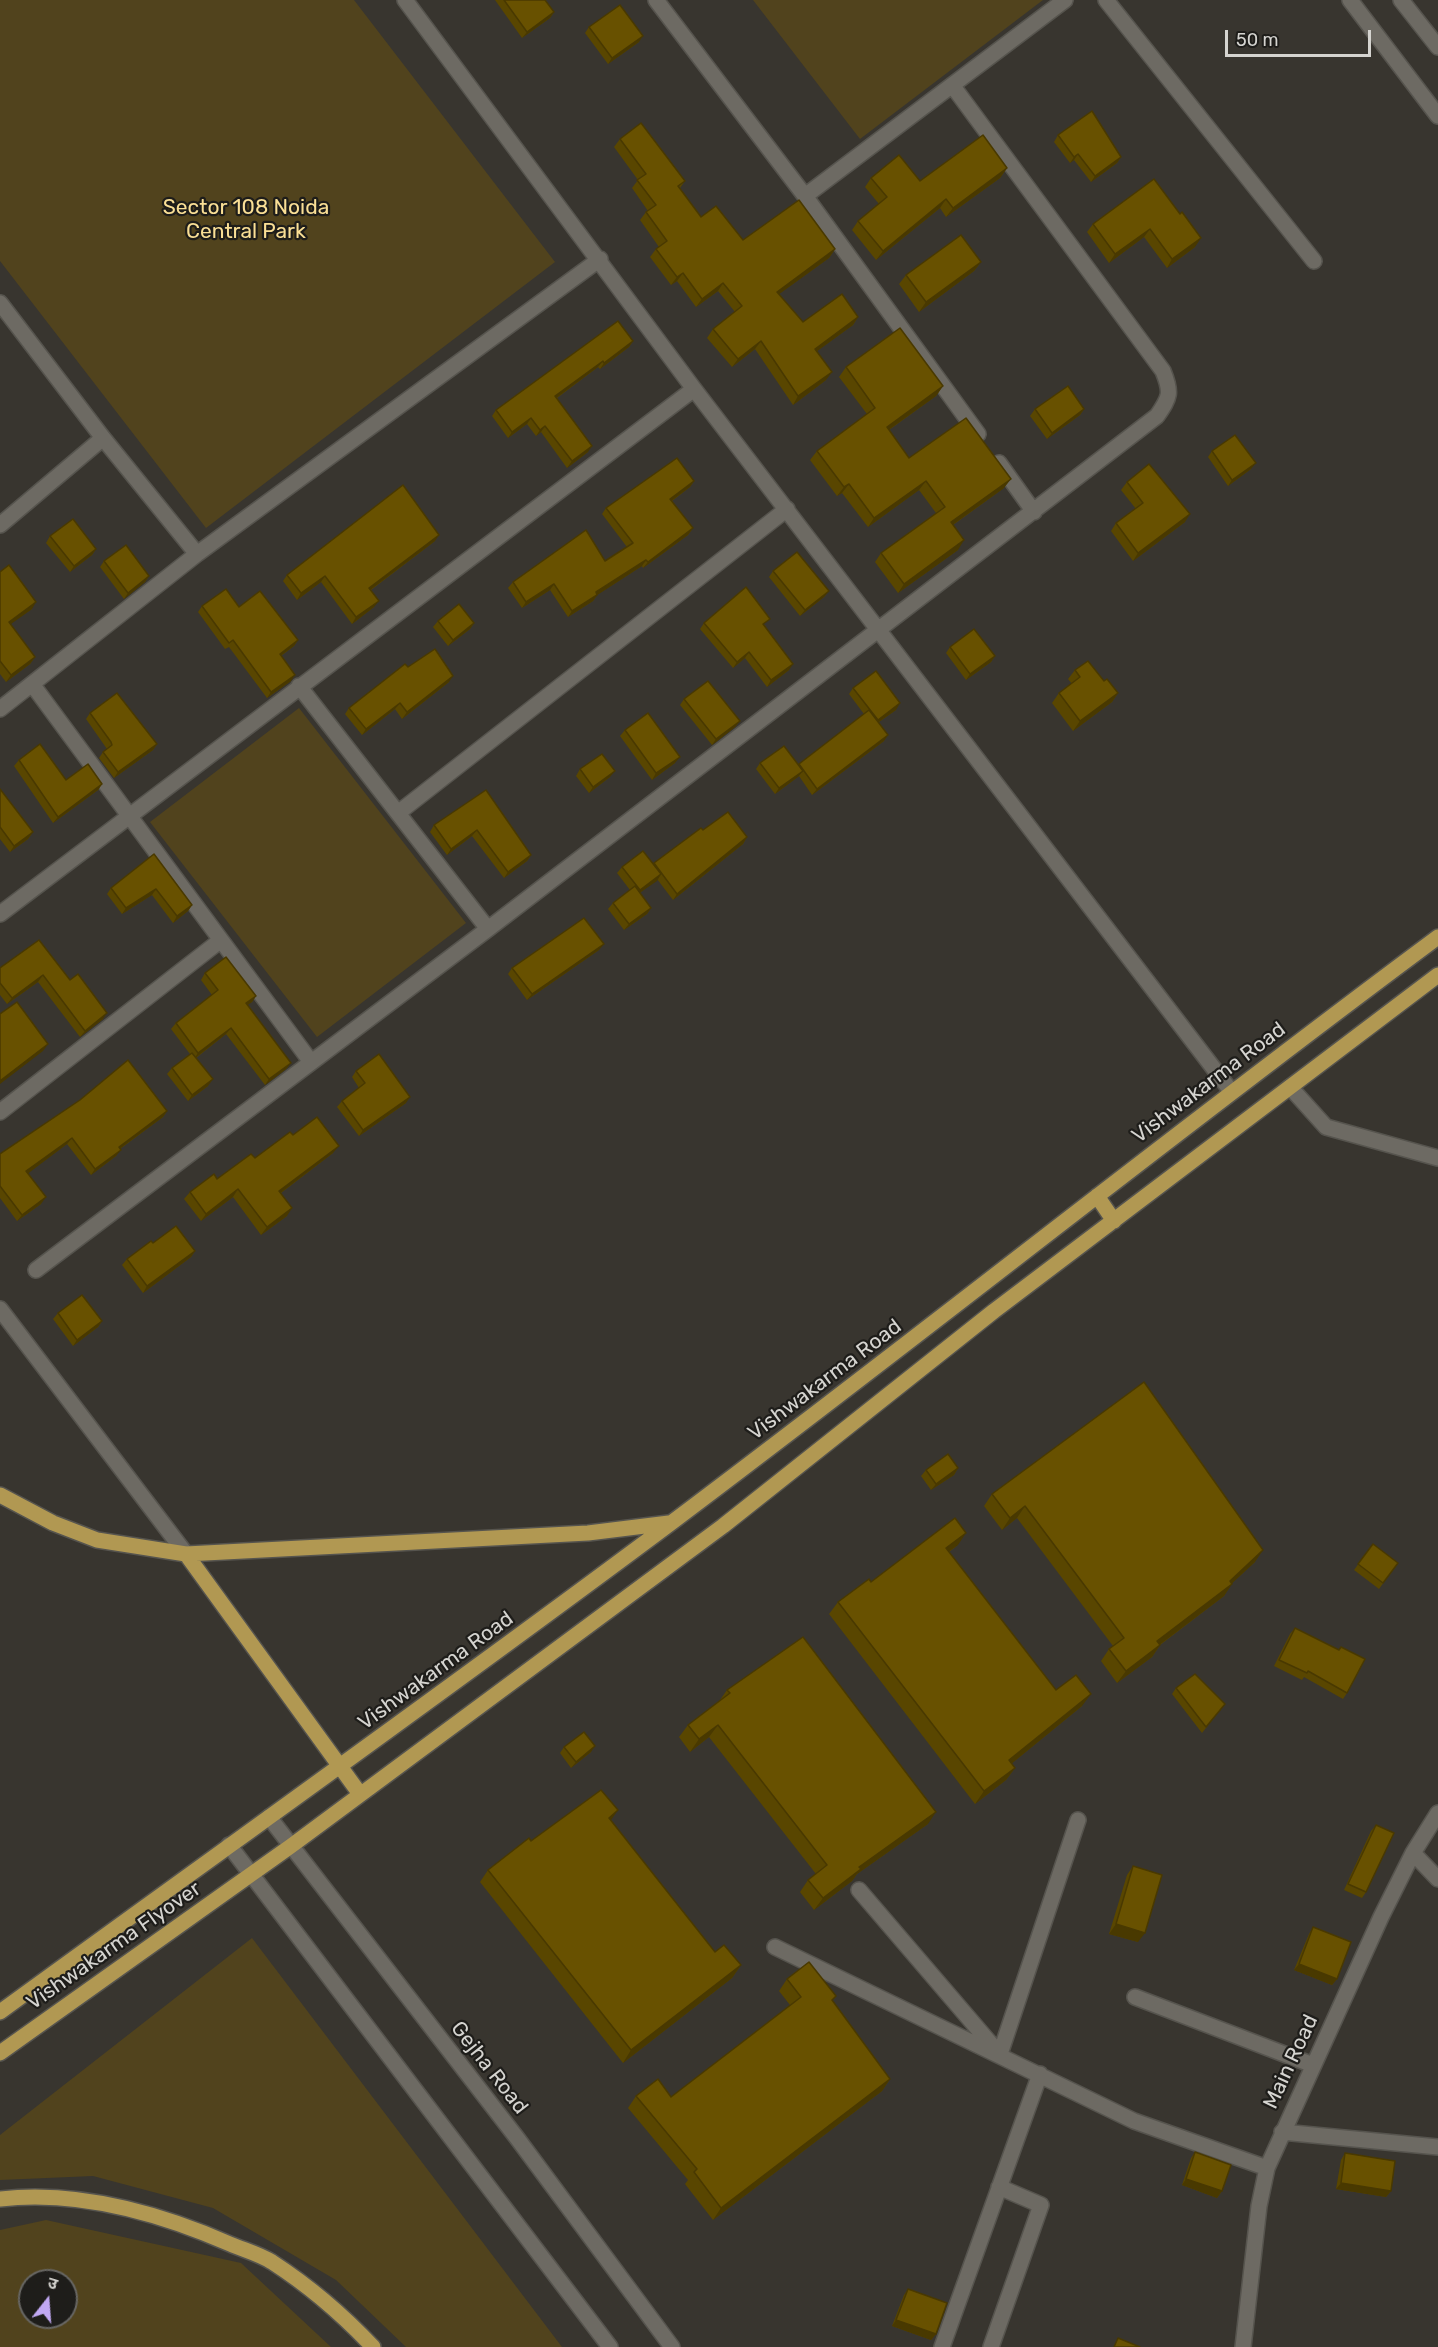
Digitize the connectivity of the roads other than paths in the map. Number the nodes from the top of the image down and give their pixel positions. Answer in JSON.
{"nodes":[{"id":1,"x":405,"y":0,"type":"edge"},
{"id":2,"x":656,"y":0,"type":"edge"},
{"id":3,"x":1065,"y":0,"type":"edge"},
{"id":4,"x":1106,"y":0,"type":"edge"},
{"id":5,"x":1350,"y":0,"type":"edge"},
{"id":6,"x":1401,"y":0,"type":"edge"},
{"id":7,"x":1433,"y":29,"type":"edge"},
{"id":8,"x":1438,"y":47,"type":"edge"},
{"id":9,"x":952,"y":85,"type":"junction"},
{"id":10,"x":1438,"y":116,"type":"edge"},
{"id":11,"x":805,"y":196,"type":"junction"},
{"id":12,"x":600,"y":259,"type":"junction"},
{"id":13,"x":1314,"y":261,"type":"dead end"},
{"id":14,"x":0,"y":303,"type":"edge"},
{"id":15,"x":694,"y":389,"type":"junction"},
{"id":16,"x":103,"y":438,"type":"junction"},
{"id":17,"x":787,"y":509,"type":"junction"},
{"id":18,"x":1034,"y":512,"type":"junction"},
{"id":19,"x":0,"y":525,"type":"edge"},
{"id":20,"x":197,"y":554,"type":"junction"},
{"id":21,"x":880,"y":630,"type":"junction"},
{"id":22,"x":32,"y":684,"type":"junction"},
{"id":23,"x":299,"y":686,"type":"junction"},
{"id":24,"x":0,"y":709,"type":"edge"},
{"id":25,"x":398,"y":813,"type":"junction"},
{"id":26,"x":129,"y":815,"type":"junction"},
{"id":27,"x":0,"y":914,"type":"edge"},
{"id":28,"x":488,"y":929,"type":"junction"},
{"id":29,"x":1438,"y":937,"type":"edge"},
{"id":30,"x":221,"y":940,"type":"junction"},
{"id":31,"x":1438,"y":975,"type":"edge"},
{"id":32,"x":311,"y":1062,"type":"junction"},
{"id":33,"x":1290,"y":1088,"type":"junction"},
{"id":34,"x":1231,"y":1091,"type":"junction"},
{"id":35,"x":0,"y":1112,"type":"edge"},
{"id":36,"x":1438,"y":1158,"type":"edge"},
{"id":37,"x":1097,"y":1196,"type":"junction"},
{"id":38,"x":1114,"y":1221,"type":"junction"},
{"id":39,"x":36,"y":1270,"type":"dead end"},
{"id":40,"x":0,"y":1310,"type":"edge"},
{"id":41,"x":0,"y":1495,"type":"edge"},
{"id":42,"x":671,"y":1523,"type":"junction"},
{"id":43,"x":186,"y":1554,"type":"junction"},
{"id":44,"x":342,"y":1766,"type":"junction"},
{"id":45,"x":360,"y":1794,"type":"junction"},
{"id":46,"x":1438,"y":1813,"type":"edge"},
{"id":47,"x":269,"y":1817,"type":"junction"},
{"id":48,"x":1078,"y":1820,"type":"dead end"},
{"id":49,"x":229,"y":1845,"type":"junction"},
{"id":50,"x":291,"y":1846,"type":"junction"},
{"id":51,"x":1413,"y":1853,"type":"junction"},
{"id":52,"x":252,"y":1874,"type":"junction"},
{"id":53,"x":1438,"y":1879,"type":"edge"},
{"id":54,"x":859,"y":1890,"type":"edge"},
{"id":55,"x":775,"y":1947,"type":"dead end"},
{"id":56,"x":1135,"y":1997,"type":"dead end"},
{"id":57,"x":0,"y":2012,"type":"edge"},
{"id":58,"x":0,"y":2053,"type":"edge"},
{"id":59,"x":1000,"y":2055,"type":"junction"},
{"id":60,"x":1313,"y":2065,"type":"junction"},
{"id":61,"x":1040,"y":2074,"type":"junction"},
{"id":62,"x":1282,"y":2132,"type":"junction"},
{"id":63,"x":1438,"y":2147,"type":"edge"},
{"id":64,"x":1267,"y":2168,"type":"junction"},
{"id":65,"x":999,"y":2187,"type":"junction"},
{"id":66,"x":0,"y":2199,"type":"edge"},
{"id":67,"x":373,"y":2347,"type":"edge"},
{"id":68,"x":610,"y":2347,"type":"edge"},
{"id":69,"x":672,"y":2347,"type":"edge"},
{"id":70,"x":942,"y":2347,"type":"edge"},
{"id":71,"x":991,"y":2347,"type":"edge"},
{"id":72,"x":1243,"y":2347,"type":"edge"}],
"edges":[{"from":1,"to":12,"type":"street"},
{"from":2,"to":11,"type":"street"},
{"from":3,"to":9,"type":"street"},
{"from":4,"to":13,"type":"street"},
{"from":5,"to":10,"type":"street"},
{"from":6,"to":7,"type":"street"},
{"from":7,"to":8,"type":"street"},
{"from":9,"to":11,"type":"street"},
{"from":9,"to":18,"type":"street"},
{"from":11,"to":18,"type":"street"},
{"from":12,"to":15,"type":"street"},
{"from":12,"to":20,"type":"street"},
{"from":14,"to":16,"type":"street"},
{"from":15,"to":17,"type":"street"},
{"from":15,"to":23,"type":"street"},
{"from":16,"to":19,"type":"street"},
{"from":16,"to":20,"type":"street"},
{"from":17,"to":21,"type":"street"},
{"from":17,"to":25,"type":"street"},
{"from":18,"to":21,"type":"street"},
{"from":20,"to":22,"type":"street"},
{"from":21,"to":28,"type":"street"},
{"from":21,"to":34,"type":"street"},
{"from":22,"to":24,"type":"street"},
{"from":22,"to":26,"type":"street"},
{"from":23,"to":25,"type":"street"},
{"from":23,"to":26,"type":"street"},
{"from":25,"to":28,"type":"street"},
{"from":26,"to":27,"type":"street"},
{"from":26,"to":30,"type":"street"},
{"from":28,"to":32,"type":"street"},
{"from":29,"to":34,"type":"main road","name":"Vishwakarma Road"},
{"from":30,"to":32,"type":"street"},
{"from":30,"to":35,"type":"street"},
{"from":31,"to":33,"type":"main road"},
{"from":32,"to":39,"type":"street"},
{"from":33,"to":36,"type":"street"},
{"from":33,"to":38,"type":"main road"},
{"from":34,"to":37,"type":"main road","name":"Vishwakarma Road"},
{"from":37,"to":38,"type":"main road"},
{"from":37,"to":42,"type":"main road","name":"Vishwakarma Road"},
{"from":38,"to":45,"type":"main road"},
{"from":40,"to":43,"type":"street"},
{"from":41,"to":43,"type":"main road"},
{"from":42,"to":43,"type":"main road"},
{"from":42,"to":44,"type":"main road","name":"Vishwakarma Road"},
{"from":43,"to":44,"type":"main road"},
{"from":44,"to":45,"type":"main road"},
{"from":44,"to":47,"type":"main road","name":"Vishwakarma Road"},
{"from":45,"to":50,"type":"main road"},
{"from":46,"to":51,"type":"street","name":"Main Road"},
{"from":47,"to":49,"type":"main road","name":"Vishwakarma Road"},
{"from":47,"to":50,"type":"street","name":"Gejha Road"},
{"from":48,"to":59,"type":"street"},
{"from":49,"to":52,"type":"street"},
{"from":49,"to":57,"type":"main road","name":"Vishwakarma Flyover"},
{"from":50,"to":52,"type":"main road"},
{"from":50,"to":69,"type":"street","name":"Gejha Road"},
{"from":51,"to":53,"type":"street"},
{"from":51,"to":60,"type":"street","name":"Main Road"},
{"from":52,"to":58,"type":"main road","name":"Vishwakarma Flyover"},
{"from":52,"to":68,"type":"street"},
{"from":54,"to":59,"type":"street"},
{"from":55,"to":59,"type":"street"},
{"from":56,"to":60,"type":"street"},
{"from":59,"to":61,"type":"street"},
{"from":60,"to":62,"type":"street","name":"Main Road"},
{"from":61,"to":64,"type":"street"},
{"from":61,"to":65,"type":"street"},
{"from":62,"to":63,"type":"street"},
{"from":62,"to":64,"type":"street","name":"Main Road"},
{"from":64,"to":72,"type":"street","name":"Main Road"},
{"from":65,"to":70,"type":"street"},
{"from":65,"to":71,"type":"street"},
{"from":66,"to":67,"type":"main road"}]}
